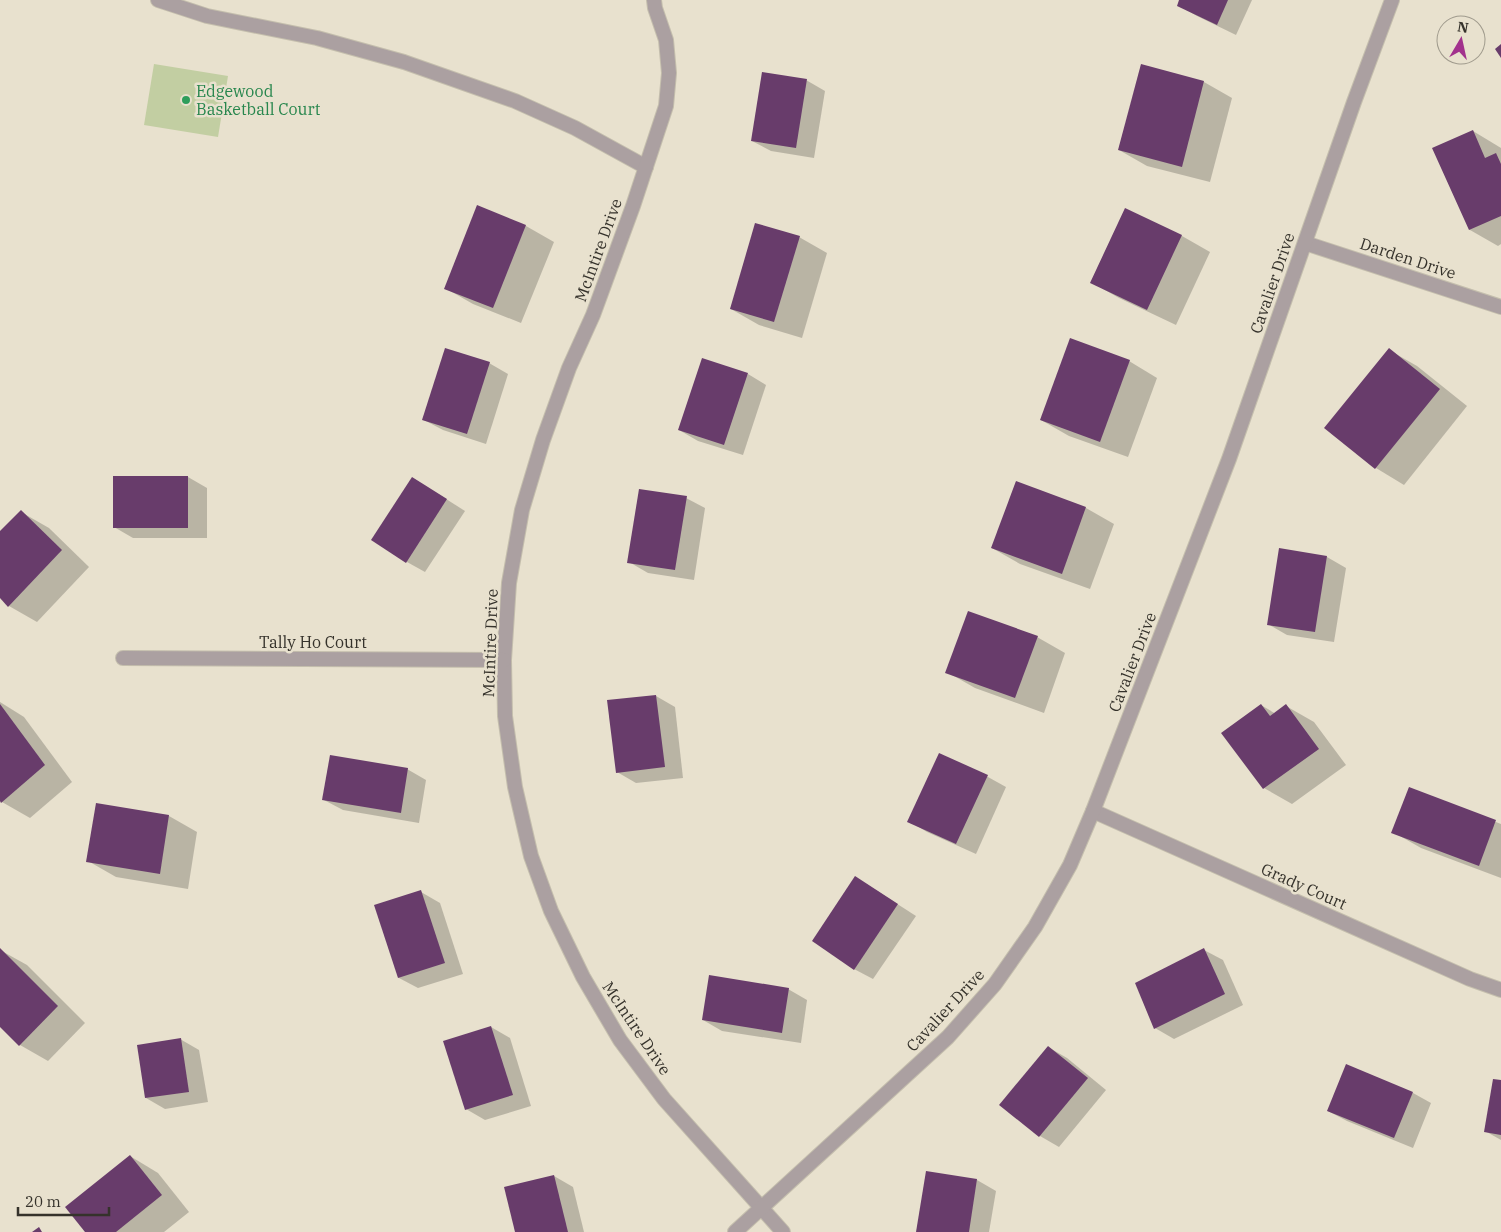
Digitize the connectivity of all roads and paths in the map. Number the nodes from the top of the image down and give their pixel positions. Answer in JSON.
{"nodes":[{"id":1,"x":158,"y":0,"type":"edge"},
{"id":2,"x":654,"y":0,"type":"edge"},
{"id":3,"x":1392,"y":0,"type":"edge"},
{"id":4,"x":646,"y":167,"type":"junction"},
{"id":5,"x":1305,"y":243,"type":"junction"},
{"id":6,"x":1501,"y":307,"type":"edge"},
{"id":7,"x":123,"y":658,"type":"dead end"},
{"id":8,"x":504,"y":660,"type":"junction"},
{"id":9,"x":1093,"y":811,"type":"junction"},
{"id":10,"x":1501,"y":990,"type":"edge"},
{"id":11,"x":762,"y":1208,"type":"junction"},
{"id":12,"x":735,"y":1232,"type":"edge"},
{"id":13,"x":783,"y":1232,"type":"edge"}],
"edges":[{"from":1,"to":4,"type":"street"},
{"from":2,"to":4,"type":"street","name":"McIntire Drive"},
{"from":3,"to":5,"type":"street","name":"Cavalier Drive"},
{"from":4,"to":8,"type":"street","name":"McIntire Drive"},
{"from":5,"to":6,"type":"street","name":"Darden Drive"},
{"from":5,"to":9,"type":"street","name":"Cavalier Drive"},
{"from":7,"to":8,"type":"street","name":"Tally Ho Court"},
{"from":8,"to":11,"type":"street","name":"McIntire Drive"},
{"from":9,"to":10,"type":"street","name":"Grady Court"},
{"from":9,"to":11,"type":"street","name":"Cavalier Drive"},
{"from":11,"to":12,"type":"street","name":"Cavalier Drive"},
{"from":11,"to":13,"type":"street","name":"McIntire Drive"}]}
